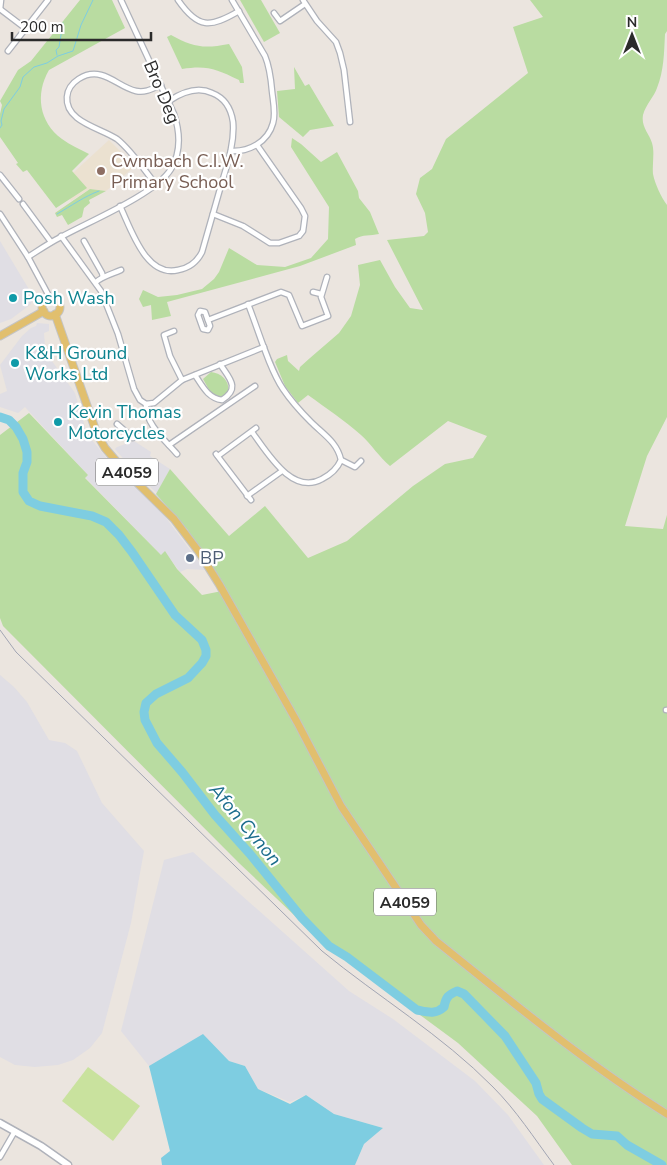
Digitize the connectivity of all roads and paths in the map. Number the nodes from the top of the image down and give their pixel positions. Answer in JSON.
{"nodes":[{"id":1,"x":2,"y":0,"type":"edge"},
{"id":2,"x":48,"y":0,"type":"edge"},
{"id":3,"x":121,"y":0,"type":"edge"},
{"id":4,"x":178,"y":0,"type":"edge"},
{"id":5,"x":232,"y":0,"type":"edge"},
{"id":6,"x":304,"y":2,"type":"edge"},
{"id":7,"x":0,"y":9,"type":"edge"},
{"id":8,"x":239,"y":11,"type":"junction"},
{"id":9,"x":274,"y":13,"type":"dead end"},
{"id":10,"x":25,"y":28,"type":"junction"},
{"id":11,"x":8,"y":51,"type":"dead end"},
{"id":12,"x":161,"y":85,"type":"junction"},
{"id":13,"x":169,"y":101,"type":"junction"},
{"id":14,"x":350,"y":122,"type":"dead end"},
{"id":15,"x":257,"y":145,"type":"junction"},
{"id":16,"x":231,"y":151,"type":"junction"},
{"id":17,"x":0,"y":175,"type":"edge"},
{"id":18,"x":157,"y":186,"type":"junction"},
{"id":19,"x":18,"y":199,"type":"dead end"},
{"id":20,"x":23,"y":204,"type":"dead end"},
{"id":21,"x":120,"y":206,"type":"junction"},
{"id":22,"x":0,"y":214,"type":"edge"},
{"id":23,"x":213,"y":214,"type":"junction"},
{"id":24,"x":61,"y":236,"type":"junction"},
{"id":25,"x":51,"y":242,"type":"junction"},
{"id":26,"x":84,"y":242,"type":"dead end"},
{"id":27,"x":28,"y":257,"type":"junction"},
{"id":28,"x":121,"y":270,"type":"dead end"},
{"id":29,"x":102,"y":277,"type":"junction"},
{"id":30,"x":327,"y":277,"type":"dead end"},
{"id":31,"x":96,"y":282,"type":"junction"},
{"id":32,"x":313,"y":292,"type":"dead end"},
{"id":33,"x":321,"y":294,"type":"junction"},
{"id":34,"x":50,"y":298,"type":"junction"},
{"id":35,"x":248,"y":304,"type":"junction"},
{"id":36,"x":44,"y":311,"type":"junction"},
{"id":37,"x":56,"y":314,"type":"junction"},
{"id":38,"x":208,"y":320,"type":"dead end"},
{"id":39,"x":174,"y":331,"type":"dead end"},
{"id":40,"x":0,"y":336,"type":"edge"},
{"id":41,"x":264,"y":347,"type":"junction"},
{"id":42,"x":220,"y":364,"type":"junction"},
{"id":43,"x":196,"y":375,"type":"junction"},
{"id":44,"x":182,"y":380,"type":"junction"},
{"id":45,"x":255,"y":386,"type":"dead end"},
{"id":46,"x":146,"y":404,"type":"junction"},
{"id":47,"x":117,"y":424,"type":"dead end"},
{"id":48,"x":256,"y":428,"type":"dead end"},
{"id":49,"x":157,"y":430,"type":"junction"},
{"id":50,"x":252,"y":432,"type":"junction"},
{"id":51,"x":169,"y":445,"type":"junction"},
{"id":52,"x":177,"y":454,"type":"dead end"},
{"id":53,"x":341,"y":460,"type":"junction"},
{"id":54,"x":360,"y":461,"type":"dead end"},
{"id":55,"x":282,"y":471,"type":"junction"},
{"id":56,"x":667,"y":1114,"type":"edge"},
{"id":57,"x":0,"y":1122,"type":"edge"},
{"id":58,"x":15,"y":1131,"type":"junction"},
{"id":59,"x":0,"y":1157,"type":"edge"},
{"id":60,"x":68,"y":1165,"type":"edge"}],
"edges":[{"from":1,"to":7,"type":"street"},
{"from":2,"to":10,"type":"street"},
{"from":3,"to":12,"type":"street","name":"Bro Deg"},
{"from":4,"to":8,"type":"street"},
{"from":5,"to":8,"type":"street"},
{"from":6,"to":9,"type":"street"},
{"from":6,"to":14,"type":"street"},
{"from":7,"to":10,"type":"street"},
{"from":8,"to":15,"type":"street"},
{"from":10,"to":11,"type":"street"},
{"from":12,"to":13,"type":"street","name":"Bro Deg"},
{"from":12,"to":18,"type":"street"},
{"from":13,"to":16,"type":"street"},
{"from":13,"to":18,"type":"street","name":"Bro Deg"},
{"from":15,"to":16,"type":"street"},
{"from":15,"to":23,"type":"street"},
{"from":16,"to":23,"type":"street"},
{"from":17,"to":19,"type":"street"},
{"from":18,"to":21,"type":"street","name":"Bro Deg"},
{"from":20,"to":25,"type":"street"},
{"from":21,"to":23,"type":"street"},
{"from":21,"to":24,"type":"street","name":"Bro Deg"},
{"from":22,"to":27,"type":"street"},
{"from":24,"to":25,"type":"street","name":"Bro Deg"},
{"from":24,"to":31,"type":"street"},
{"from":25,"to":27,"type":"street","name":"Bro Deg"},
{"from":26,"to":29,"type":"street"},
{"from":27,"to":34,"type":"street"},
{"from":28,"to":29,"type":"street"},
{"from":29,"to":31,"type":"street"},
{"from":30,"to":33,"type":"street"},
{"from":31,"to":46,"type":"street"},
{"from":32,"to":33,"type":"street"},
{"from":33,"to":35,"type":"street"},
{"from":34,"to":36,"type":"main road"},
{"from":34,"to":37,"type":"main road"},
{"from":35,"to":38,"type":"street"},
{"from":35,"to":41,"type":"street"},
{"from":36,"to":37,"type":"main road"},
{"from":36,"to":40,"type":"main road"},
{"from":37,"to":56,"type":"main road","number":"A4059"},
{"from":39,"to":44,"type":"street"},
{"from":41,"to":42,"type":"street"},
{"from":41,"to":53,"type":"street"},
{"from":42,"to":43,"type":"street"},
{"from":42,"to":43,"type":"street"},
{"from":43,"to":44,"type":"street"},
{"from":44,"to":46,"type":"street"},
{"from":45,"to":51,"type":"street"},
{"from":46,"to":49,"type":"street"},
{"from":47,"to":49,"type":"street"},
{"from":48,"to":50,"type":"street"},
{"from":49,"to":51,"type":"street"},
{"from":50,"to":55,"type":"street"},
{"from":50,"to":55,"type":"street"},
{"from":51,"to":52,"type":"street"},
{"from":53,"to":54,"type":"street"},
{"from":53,"to":55,"type":"street"},
{"from":57,"to":58,"type":"main road"},
{"from":58,"to":59,"type":"street"},
{"from":58,"to":60,"type":"main road"}]}
